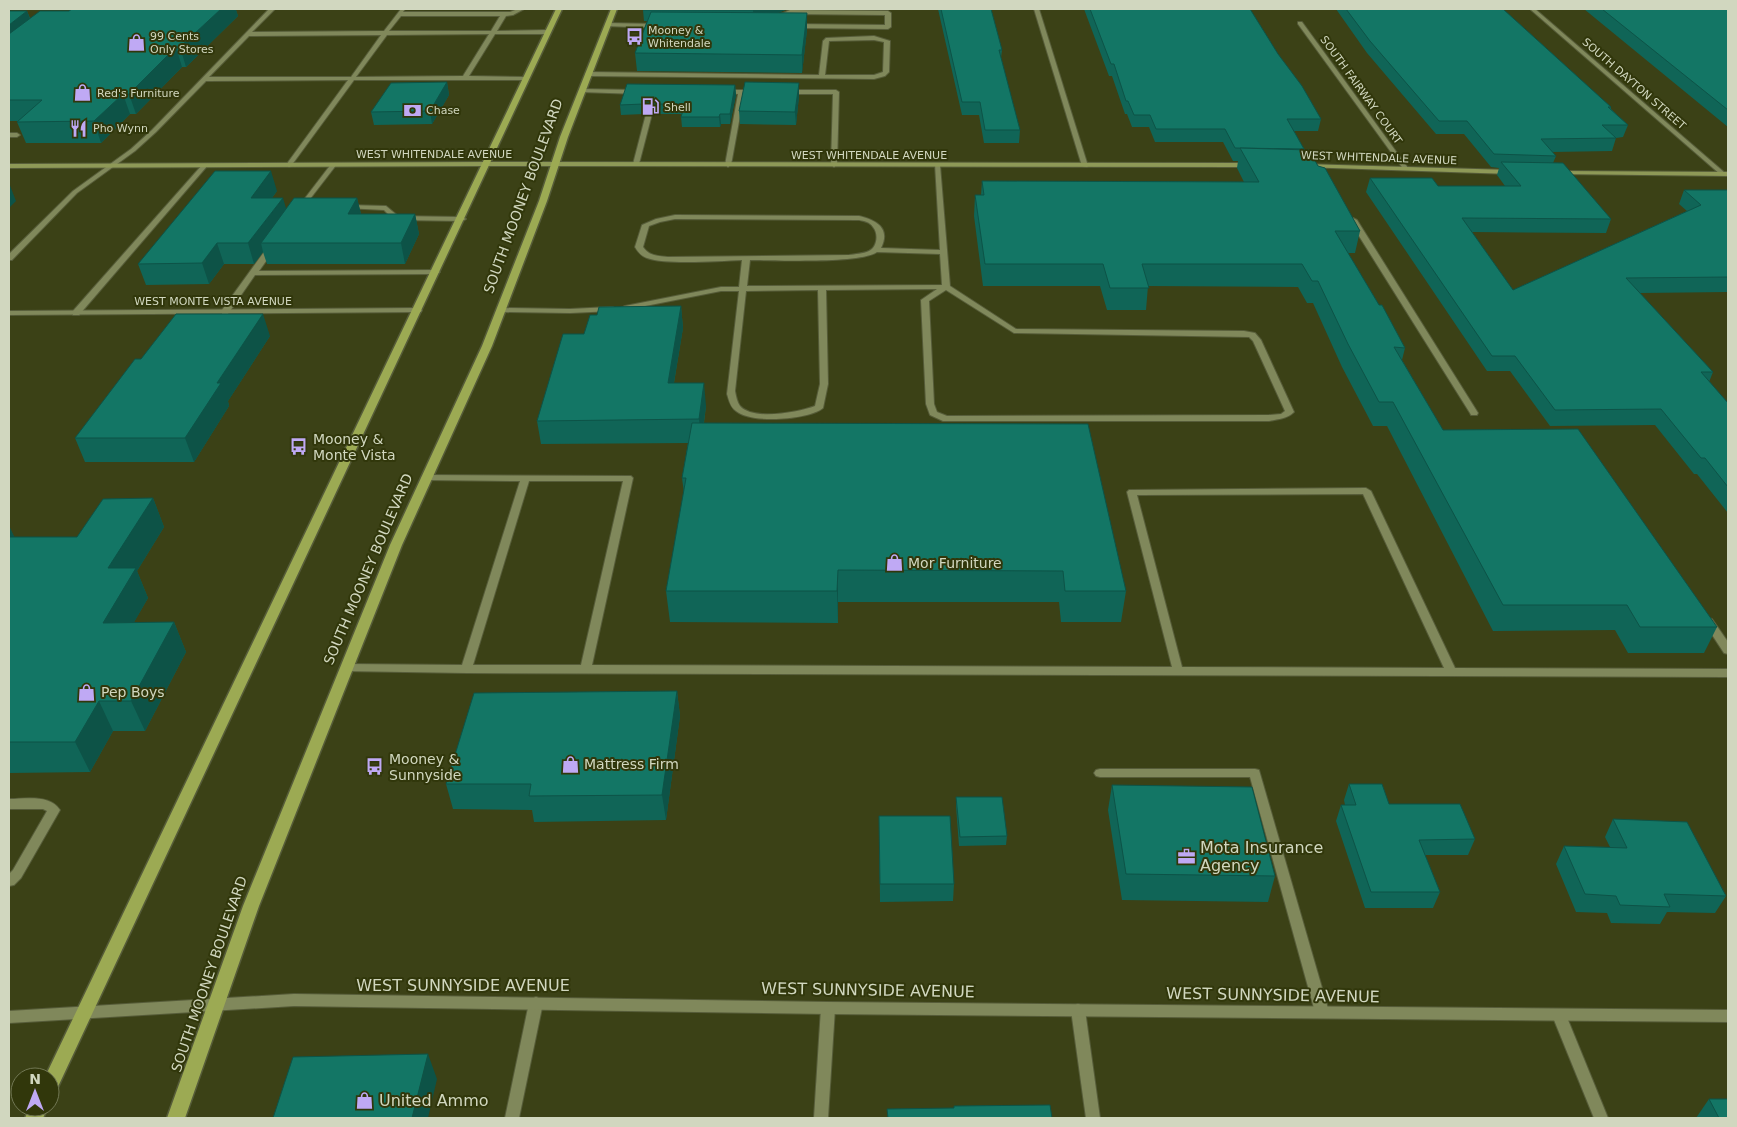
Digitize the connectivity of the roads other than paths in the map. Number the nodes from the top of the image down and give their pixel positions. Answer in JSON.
{"nodes":[{"id":1,"x":272,"y":9,"type":"edge"},
{"id":2,"x":522,"y":9,"type":"edge"},
{"id":3,"x":559,"y":9,"type":"edge"},
{"id":4,"x":614,"y":9,"type":"edge"},
{"id":5,"x":1036,"y":9,"type":"edge"},
{"id":6,"x":1532,"y":9,"type":"edge"},
{"id":7,"x":401,"y":11,"type":"edge"},
{"id":8,"x":504,"y":14,"type":"junction"},
{"id":9,"x":773,"y":19,"type":"edge"},
{"id":10,"x":1300,"y":23,"type":"dead end"},
{"id":11,"x":607,"y":25,"type":"junction"},
{"id":12,"x":666,"y":26,"type":"edge"},
{"id":13,"x":784,"y":26,"type":"edge"},
{"id":14,"x":548,"y":32,"type":"junction"},
{"id":15,"x":493,"y":33,"type":"junction"},
{"id":16,"x":248,"y":34,"type":"junction"},
{"id":17,"x":385,"y":34,"type":"junction"},
{"id":18,"x":588,"y":74,"type":"junction"},
{"id":19,"x":822,"y":76,"type":"junction"},
{"id":20,"x":836,"y":76,"type":"junction"},
{"id":21,"x":465,"y":78,"type":"junction"},
{"id":22,"x":526,"y":78,"type":"junction"},
{"id":23,"x":204,"y":79,"type":"junction"},
{"id":24,"x":352,"y":79,"type":"junction"},
{"id":25,"x":582,"y":92,"type":"junction"},
{"id":26,"x":645,"y":92,"type":"edge"},
{"id":27,"x":712,"y":92,"type":"edge"},
{"id":28,"x":741,"y":92,"type":"junction"},
{"id":29,"x":760,"y":92,"type":"edge"},
{"id":30,"x":779,"y":92,"type":"edge"},
{"id":31,"x":836,"y":92,"type":"junction"},
{"id":32,"x":649,"y":114,"type":"edge"},
{"id":33,"x":17,"y":135,"type":"edge"},
{"id":34,"x":9,"y":136,"type":"edge"},
{"id":35,"x":334,"y":164,"type":"junction"},
{"id":36,"x":487,"y":164,"type":"junction"},
{"id":37,"x":556,"y":164,"type":"junction"},
{"id":38,"x":636,"y":164,"type":"junction"},
{"id":39,"x":205,"y":165,"type":"junction"},
{"id":40,"x":289,"y":165,"type":"junction"},
{"id":41,"x":728,"y":165,"type":"junction"},
{"id":42,"x":834,"y":165,"type":"junction"},
{"id":43,"x":937,"y":165,"type":"junction"},
{"id":44,"x":1255,"y":165,"type":"edge"},
{"id":45,"x":1294,"y":165,"type":"edge"},
{"id":46,"x":9,"y":166,"type":"edge"},
{"id":47,"x":110,"y":166,"type":"junction"},
{"id":48,"x":1085,"y":166,"type":"junction"},
{"id":49,"x":1319,"y":166,"type":"junction"},
{"id":50,"x":1406,"y":169,"type":"junction"},
{"id":51,"x":1514,"y":172,"type":"edge"},
{"id":52,"x":1553,"y":173,"type":"edge"},
{"id":53,"x":1324,"y":174,"type":"edge"},
{"id":54,"x":1726,"y":174,"type":"edge"},
{"id":55,"x":301,"y":207,"type":"junction"},
{"id":56,"x":310,"y":207,"type":"edge"},
{"id":57,"x":338,"y":207,"type":"edge"},
{"id":58,"x":296,"y":214,"type":"edge"},
{"id":59,"x":1350,"y":216,"type":"edge"},
{"id":60,"x":462,"y":218,"type":"junction"},
{"id":61,"x":280,"y":237,"type":"edge"},
{"id":62,"x":876,"y":250,"type":"junction"},
{"id":63,"x":944,"y":252,"type":"junction"},
{"id":64,"x":9,"y":258,"type":"edge"},
{"id":65,"x":746,"y":258,"type":"junction"},
{"id":66,"x":436,"y":272,"type":"junction"},
{"id":67,"x":253,"y":274,"type":"junction"},
{"id":68,"x":946,"y":287,"type":"junction"},
{"id":69,"x":822,"y":288,"type":"junction"},
{"id":70,"x":743,"y":289,"type":"junction"},
{"id":71,"x":418,"y":310,"type":"junction"},
{"id":72,"x":501,"y":310,"type":"junction"},
{"id":73,"x":225,"y":312,"type":"junction"},
{"id":74,"x":9,"y":313,"type":"edge"},
{"id":75,"x":76,"y":313,"type":"junction"},
{"id":76,"x":1474,"y":414,"type":"dead end"},
{"id":77,"x":426,"y":478,"type":"junction"},
{"id":78,"x":525,"y":478,"type":"junction"},
{"id":79,"x":1700,"y":610,"type":"edge"},
{"id":80,"x":1728,"y":650,"type":"edge"},
{"id":81,"x":347,"y":668,"type":"junction"},
{"id":82,"x":466,"y":669,"type":"junction"},
{"id":83,"x":586,"y":669,"type":"junction"},
{"id":84,"x":1178,"y":670,"type":"junction"},
{"id":85,"x":1451,"y":672,"type":"junction"},
{"id":86,"x":1728,"y":673,"type":"edge"},
{"id":87,"x":1100,"y":773,"type":"dead end"},
{"id":88,"x":9,"y":804,"type":"edge"},
{"id":89,"x":9,"y":881,"type":"edge"},
{"id":90,"x":536,"y":1002,"type":"junction"},
{"id":91,"x":217,"y":1004,"type":"junction"},
{"id":92,"x":828,"y":1008,"type":"junction"},
{"id":93,"x":1078,"y":1010,"type":"junction"},
{"id":94,"x":1322,"y":1012,"type":"junction"},
{"id":95,"x":84,"y":1013,"type":"junction"},
{"id":96,"x":1559,"y":1015,"type":"junction"},
{"id":97,"x":1728,"y":1016,"type":"edge"},
{"id":98,"x":9,"y":1017,"type":"edge"},
{"id":99,"x":58,"y":1067,"type":"edge"},
{"id":100,"x":176,"y":1118,"type":"edge"},
{"id":101,"x":512,"y":1118,"type":"edge"},
{"id":102,"x":821,"y":1118,"type":"edge"},
{"id":103,"x":1094,"y":1118,"type":"edge"},
{"id":104,"x":1601,"y":1118,"type":"edge"}],
"edges":[{"from":1,"to":16,"type":"street"},
{"from":2,"to":8,"type":"street"},
{"from":3,"to":14,"type":"main road"},
{"from":4,"to":11,"type":"main road","name":"SOUTH MOONEY BOULEVARD"},
{"from":5,"to":48,"type":"street"},
{"from":6,"to":54,"type":"street","name":"SOUTH DAYTON STREET"},
{"from":7,"to":8,"type":"street"},
{"from":7,"to":17,"type":"street"},
{"from":8,"to":15,"type":"street"},
{"from":9,"to":13,"type":"street"},
{"from":10,"to":50,"type":"street","name":"SOUTH FAIRWAY COURT"},
{"from":11,"to":12,"type":"street"},
{"from":11,"to":18,"type":"main road","name":"SOUTH MOONEY BOULEVARD"},
{"from":14,"to":15,"type":"street"},
{"from":14,"to":22,"type":"main road"},
{"from":15,"to":17,"type":"street"},
{"from":15,"to":21,"type":"street"},
{"from":16,"to":17,"type":"street"},
{"from":16,"to":23,"type":"street"},
{"from":17,"to":24,"type":"street"},
{"from":18,"to":19,"type":"street"},
{"from":18,"to":25,"type":"main road","name":"SOUTH MOONEY BOULEVARD"},
{"from":19,"to":20,"type":"street"},
{"from":19,"to":20,"type":"street"},
{"from":20,"to":31,"type":"street"},
{"from":21,"to":22,"type":"street"},
{"from":21,"to":24,"type":"street"},
{"from":22,"to":36,"type":"main road"},
{"from":23,"to":24,"type":"street"},
{"from":23,"to":47,"type":"street"},
{"from":24,"to":40,"type":"street"},
{"from":25,"to":26,"type":"street"},
{"from":25,"to":37,"type":"main road","name":"SOUTH MOONEY BOULEVARD"},
{"from":27,"to":28,"type":"street"},
{"from":28,"to":29,"type":"street"},
{"from":28,"to":41,"type":"street"},
{"from":30,"to":31,"type":"street"},
{"from":31,"to":42,"type":"street"},
{"from":32,"to":38,"type":"street"},
{"from":33,"to":34,"type":"street"},
{"from":35,"to":36,"type":"street","name":"WEST WHITENDALE AVENUE"},
{"from":35,"to":40,"type":"street","name":"WEST WHITENDALE AVENUE"},
{"from":35,"to":55,"type":"street"},
{"from":36,"to":37,"type":"street","name":"WEST WHITENDALE AVENUE"},
{"from":36,"to":60,"type":"main road"},
{"from":37,"to":38,"type":"street","name":"WEST WHITENDALE AVENUE"},
{"from":37,"to":72,"type":"main road","name":"SOUTH MOONEY BOULEVARD"},
{"from":38,"to":41,"type":"street","name":"WEST WHITENDALE AVENUE"},
{"from":39,"to":40,"type":"street","name":"WEST WHITENDALE AVENUE"},
{"from":39,"to":47,"type":"street","name":"WEST WHITENDALE AVENUE"},
{"from":39,"to":75,"type":"street"},
{"from":41,"to":42,"type":"street","name":"WEST WHITENDALE AVENUE"},
{"from":42,"to":43,"type":"street","name":"WEST WHITENDALE AVENUE"},
{"from":43,"to":48,"type":"street","name":"WEST WHITENDALE AVENUE"},
{"from":43,"to":63,"type":"street"},
{"from":44,"to":48,"type":"street","name":"WEST WHITENDALE AVENUE"},
{"from":45,"to":49,"type":"street","name":"WEST WHITENDALE AVENUE"},
{"from":46,"to":47,"type":"street","name":"WEST WHITENDALE AVENUE"},
{"from":47,"to":64,"type":"street"},
{"from":49,"to":50,"type":"street","name":"WEST WHITENDALE AVENUE"},
{"from":49,"to":53,"type":"street"},
{"from":50,"to":51,"type":"street","name":"WEST WHITENDALE AVENUE"},
{"from":52,"to":54,"type":"street"},
{"from":55,"to":56,"type":"street"},
{"from":55,"to":58,"type":"street"},
{"from":57,"to":60,"type":"street"},
{"from":59,"to":76,"type":"street"},
{"from":60,"to":66,"type":"main road"},
{"from":61,"to":67,"type":"street"},
{"from":62,"to":63,"type":"street"},
{"from":62,"to":65,"type":"street"},
{"from":62,"to":65,"type":"street"},
{"from":63,"to":68,"type":"street"},
{"from":65,"to":70,"type":"street"},
{"from":66,"to":67,"type":"street"},
{"from":66,"to":71,"type":"main road"},
{"from":67,"to":73,"type":"street"},
{"from":68,"to":68,"type":"street"},
{"from":68,"to":69,"type":"street"},
{"from":69,"to":70,"type":"street"},
{"from":69,"to":70,"type":"street"},
{"from":70,"to":72,"type":"street"},
{"from":71,"to":73,"type":"street","name":"WEST MONTE VISTA AVENUE"},
{"from":71,"to":95,"type":"main road"},
{"from":72,"to":77,"type":"main road","name":"SOUTH MOONEY BOULEVARD"},
{"from":73,"to":75,"type":"street","name":"WEST MONTE VISTA AVENUE"},
{"from":74,"to":75,"type":"street","name":"WEST MONTE VISTA AVENUE"},
{"from":77,"to":78,"type":"street"},
{"from":77,"to":81,"type":"main road","name":"SOUTH MOONEY BOULEVARD"},
{"from":78,"to":82,"type":"street"},
{"from":78,"to":83,"type":"street"},
{"from":79,"to":80,"type":"street"},
{"from":81,"to":82,"type":"street"},
{"from":81,"to":91,"type":"main road","name":"SOUTH MOONEY BOULEVARD"},
{"from":82,"to":83,"type":"street"},
{"from":83,"to":84,"type":"street"},
{"from":84,"to":85,"type":"street"},
{"from":84,"to":85,"type":"street"},
{"from":85,"to":86,"type":"street"},
{"from":87,"to":94,"type":"street"},
{"from":88,"to":89,"type":"street"},
{"from":90,"to":91,"type":"street","name":"WEST SUNNYSIDE AVENUE"},
{"from":90,"to":92,"type":"street","name":"WEST SUNNYSIDE AVENUE"},
{"from":90,"to":101,"type":"street"},
{"from":91,"to":95,"type":"street","name":"WEST SUNNYSIDE AVENUE"},
{"from":91,"to":100,"type":"main road","name":"SOUTH MOONEY BOULEVARD"},
{"from":92,"to":93,"type":"street","name":"WEST SUNNYSIDE AVENUE"},
{"from":92,"to":102,"type":"street"},
{"from":93,"to":94,"type":"street","name":"WEST SUNNYSIDE AVENUE"},
{"from":93,"to":103,"type":"street"},
{"from":94,"to":96,"type":"street","name":"WEST SUNNYSIDE AVENUE"},
{"from":95,"to":98,"type":"street","name":"WEST SUNNYSIDE AVENUE"},
{"from":95,"to":99,"type":"main road"},
{"from":96,"to":97,"type":"street","name":"WEST SUNNYSIDE AVENUE"},
{"from":96,"to":104,"type":"street"}]}
